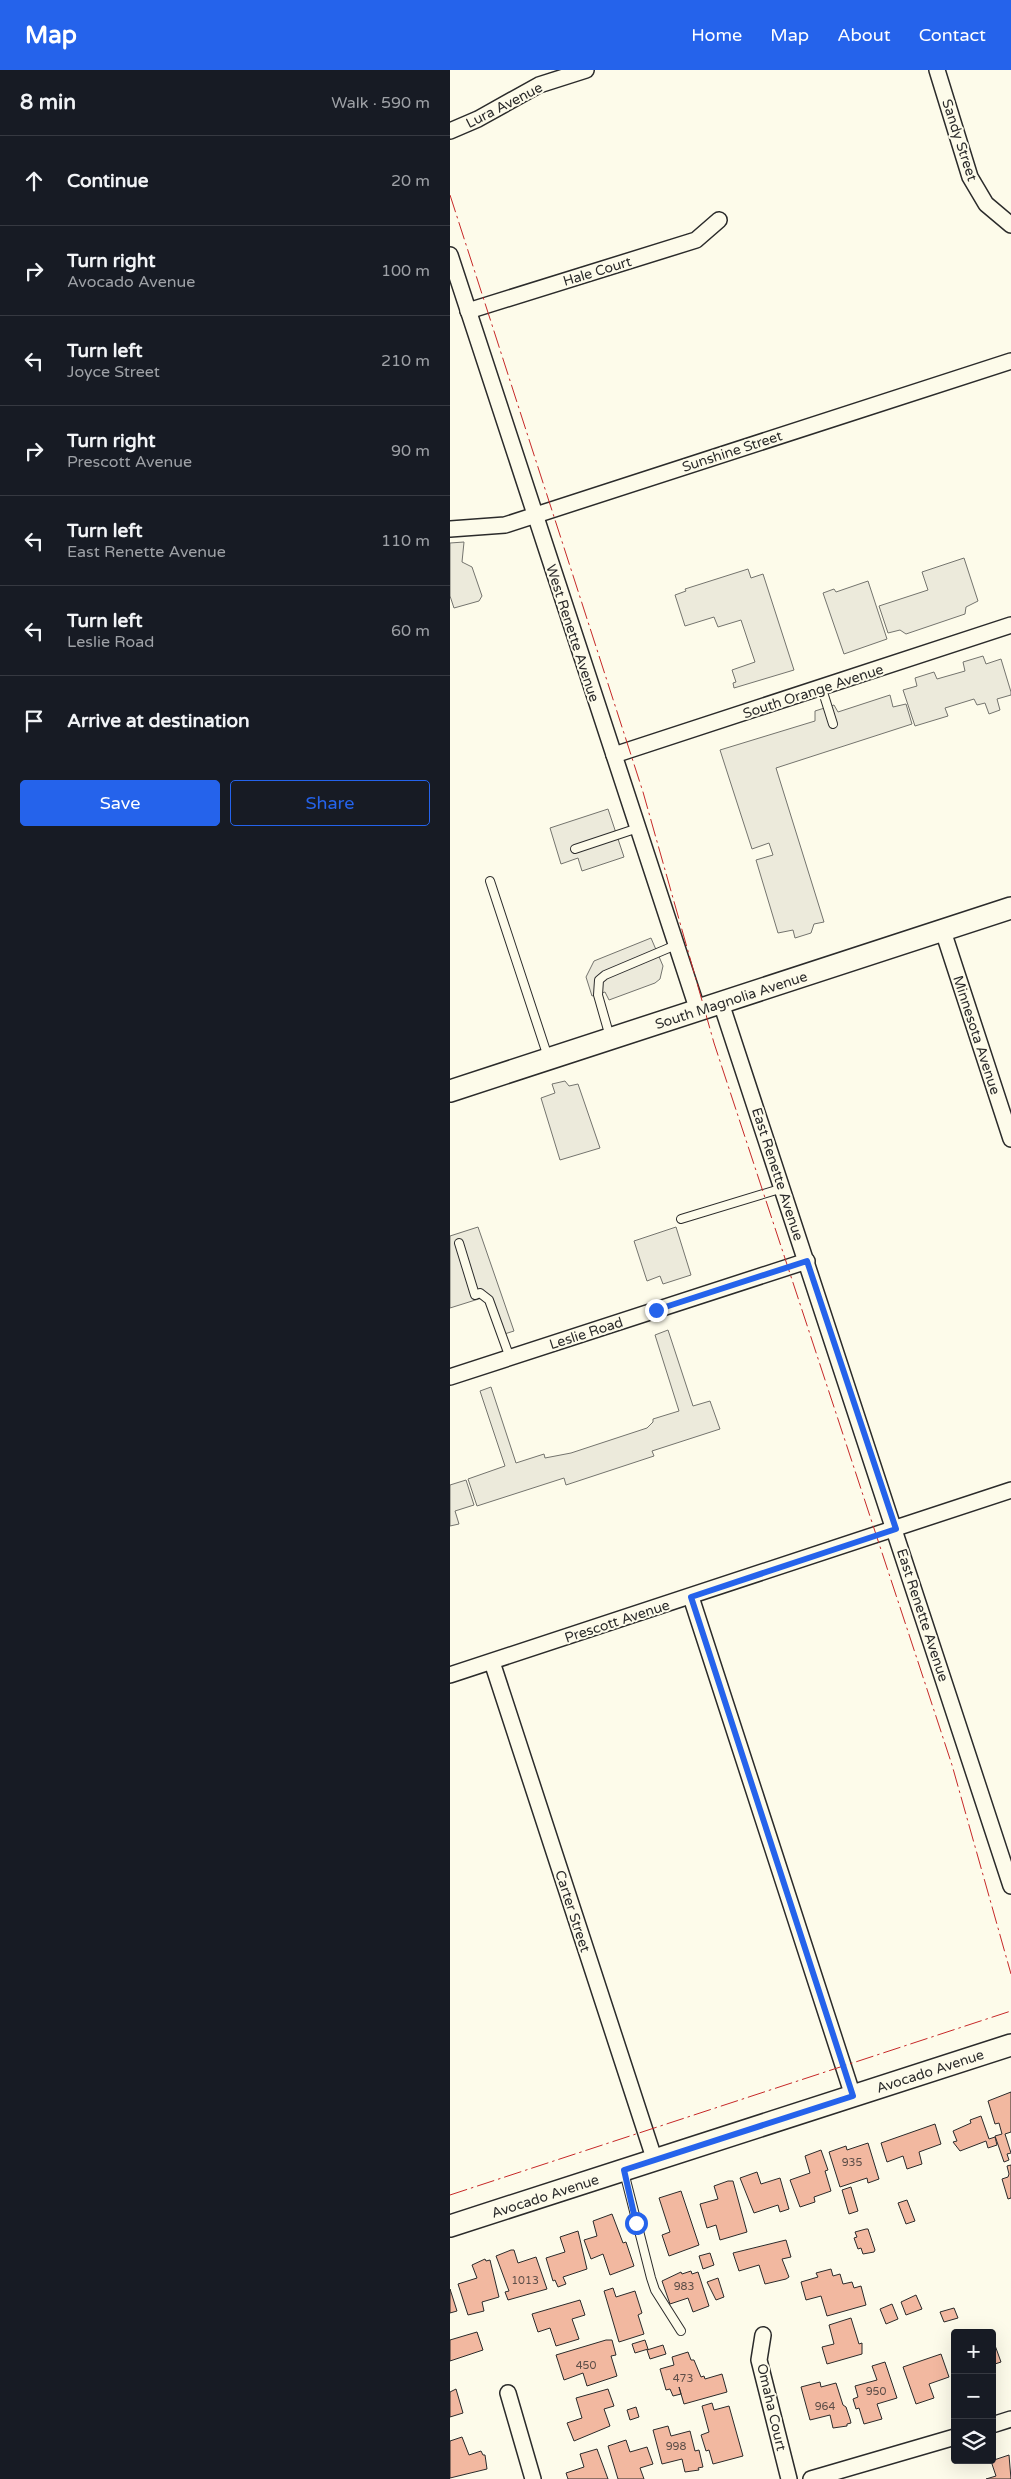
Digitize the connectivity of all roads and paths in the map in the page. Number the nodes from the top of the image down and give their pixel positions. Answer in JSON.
{"nodes":[{"id":1,"x":586,"y":70,"type":"edge"},
{"id":2,"x":937,"y":70,"type":"edge"},
{"id":3,"x":450,"y":131,"type":"edge"},
{"id":4,"x":719,"y":220,"type":"dead end"},
{"id":5,"x":1011,"y":225,"type":"edge"},
{"id":6,"x":450,"y":255,"type":"edge"},
{"id":7,"x":468,"y":311,"type":"junction"},
{"id":8,"x":1011,"y":361,"type":"edge"},
{"id":9,"x":535,"y":515,"type":"junction"},
{"id":10,"x":450,"y":530,"type":"edge"},
{"id":11,"x":1011,"y":626,"type":"edge"},
{"id":12,"x":822,"y":689,"type":"junction"},
{"id":13,"x":833,"y":724,"type":"dead end"},
{"id":14,"x":614,"y":756,"type":"junction"},
{"id":15,"x":638,"y":828,"type":"junction"},
{"id":16,"x":575,"y":849,"type":"dead end"},
{"id":17,"x":490,"y":881,"type":"dead end"},
{"id":18,"x":1011,"y":908,"type":"edge"},
{"id":19,"x":943,"y":931,"type":"junction"},
{"id":20,"x":676,"y":945,"type":"junction"},
{"id":21,"x":721,"y":1003,"type":"junction"},
{"id":22,"x":698,"y":1011,"type":"junction"},
{"id":23,"x":611,"y":1039,"type":"junction"},
{"id":24,"x":548,"y":1059,"type":"junction"},
{"id":25,"x":450,"y":1091,"type":"edge"},
{"id":26,"x":1011,"y":1139,"type":"edge"},
{"id":27,"x":783,"y":1188,"type":"junction"},
{"id":28,"x":681,"y":1219,"type":"dead end"},
{"id":29,"x":459,"y":1243,"type":"dead end"},
{"id":30,"x":807,"y":1261,"type":"junction"},
{"id":31,"x":510,"y":1358,"type":"junction"},
{"id":32,"x":450,"y":1377,"type":"edge"},
{"id":33,"x":1011,"y":1490,"type":"edge"},
{"id":34,"x":896,"y":1529,"type":"junction"},
{"id":35,"x":691,"y":1597,"type":"junction"},
{"id":36,"x":492,"y":1662,"type":"junction"},
{"id":37,"x":450,"y":1675,"type":"edge"},
{"id":38,"x":1011,"y":1886,"type":"edge"},
{"id":39,"x":1011,"y":2045,"type":"edge"},
{"id":40,"x":853,"y":2096,"type":"junction"},
{"id":41,"x":655,"y":2161,"type":"junction"},
{"id":42,"x":624,"y":2170,"type":"junction"},
{"id":43,"x":450,"y":2226,"type":"edge"},
{"id":44,"x":680,"y":2331,"type":"dead end"},
{"id":45,"x":764,"y":2335,"type":"dead end"},
{"id":46,"x":508,"y":2393,"type":"dead end"},
{"id":47,"x":1011,"y":2419,"type":"edge"},
{"id":48,"x":996,"y":2424,"type":"edge"},
{"id":49,"x":951,"y":2438,"type":"edge"},
{"id":50,"x":533,"y":2479,"type":"edge"},
{"id":51,"x":789,"y":2479,"type":"edge"},
{"id":52,"x":810,"y":2479,"type":"edge"}],
"edges":[{"from":1,"to":3,"type":"street","name":"Lura Avenue"},
{"from":2,"to":5,"type":"street","name":"Sandy Street"},
{"from":4,"to":7,"type":"street","name":"Hale Court"},
{"from":6,"to":7,"type":"street","name":"West Renette Avenue"},
{"from":7,"to":9,"type":"street","name":"West Renette Avenue"},
{"from":8,"to":9,"type":"street","name":"Sunshine Street"},
{"from":9,"to":10,"type":"street","name":"Sunshine Street"},
{"from":9,"to":14,"type":"street","name":"West Renette Avenue"},
{"from":11,"to":12,"type":"street","name":"South Orange Avenue"},
{"from":12,"to":13,"type":"lane"},
{"from":12,"to":14,"type":"street","name":"South Orange Avenue"},
{"from":14,"to":15,"type":"street","name":"West Renette Avenue"},
{"from":15,"to":16,"type":"lane"},
{"from":15,"to":20,"type":"street","name":"West Renette Avenue"},
{"from":17,"to":24,"type":"lane"},
{"from":18,"to":19,"type":"main road","name":"South Magnolia Avenue"},
{"from":19,"to":21,"type":"main road","name":"South Magnolia Avenue"},
{"from":19,"to":26,"type":"street","name":"Minnesota Avenue"},
{"from":20,"to":22,"type":"street","name":"West Renette Avenue"},
{"from":20,"to":23,"type":"lane"},
{"from":21,"to":22,"type":"main road","name":"South Magnolia Avenue"},
{"from":21,"to":27,"type":"street","name":"East Renette Avenue"},
{"from":22,"to":23,"type":"main road","name":"South Magnolia Avenue"},
{"from":23,"to":24,"type":"main road","name":"South Magnolia Avenue"},
{"from":24,"to":25,"type":"main road","name":"South Magnolia Avenue"},
{"from":27,"to":28,"type":"lane"},
{"from":27,"to":30,"type":"street","name":"East Renette Avenue"},
{"from":29,"to":31,"type":"lane"},
{"from":30,"to":31,"type":"street","name":"Leslie Road"},
{"from":30,"to":34,"type":"street","name":"East Renette Avenue"},
{"from":31,"to":32,"type":"street","name":"Leslie Road"},
{"from":33,"to":34,"type":"street","name":"Prescott Avenue"},
{"from":34,"to":35,"type":"street","name":"Prescott Avenue"},
{"from":34,"to":38,"type":"street","name":"East Renette Avenue"},
{"from":35,"to":36,"type":"street","name":"Prescott Avenue"},
{"from":35,"to":40,"type":"street"},
{"from":36,"to":37,"type":"street","name":"Prescott Avenue"},
{"from":36,"to":41,"type":"street","name":"Carter Street"},
{"from":39,"to":40,"type":"main road","name":"Avocado Avenue"},
{"from":40,"to":41,"type":"main road","name":"Avocado Avenue"},
{"from":41,"to":42,"type":"main road","name":"Avocado Avenue"},
{"from":42,"to":43,"type":"main road","name":"Avocado Avenue"},
{"from":42,"to":44,"type":"lane"},
{"from":45,"to":51,"type":"street","name":"Omaha Court"},
{"from":46,"to":50,"type":"street"},
{"from":47,"to":48,"type":"street"},
{"from":49,"to":52,"type":"street"}]}
